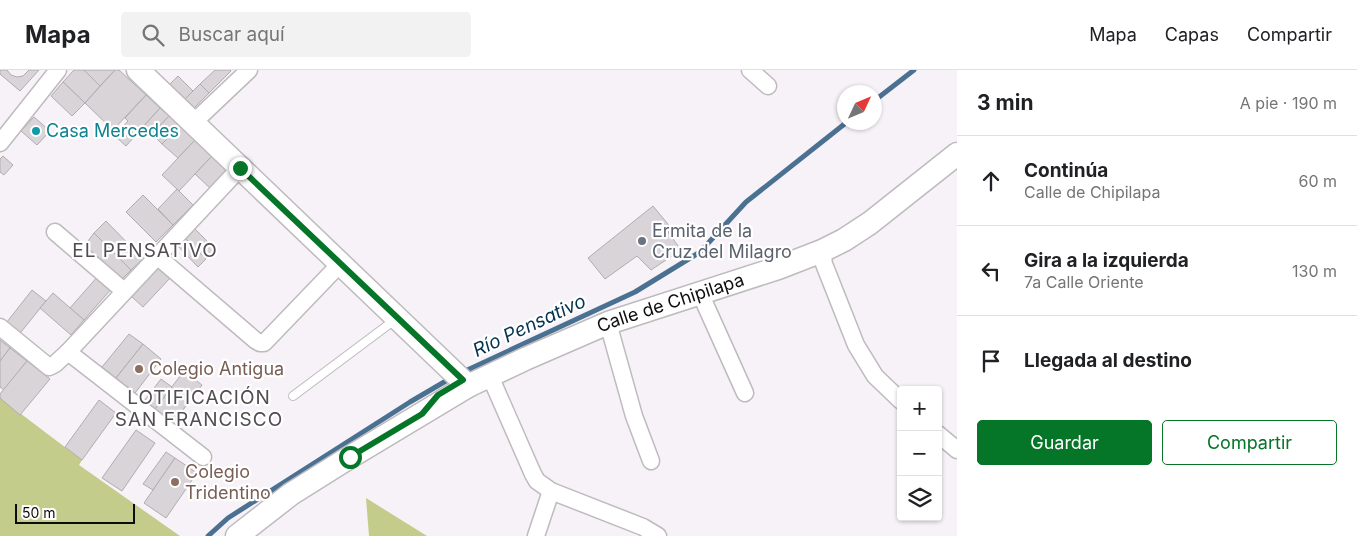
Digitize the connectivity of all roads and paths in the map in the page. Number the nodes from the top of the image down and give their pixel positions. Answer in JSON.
{"nodes":[{"id":1,"x":58,"y":70,"type":"edge"},
{"id":2,"x":138,"y":70,"type":"edge"},
{"id":3,"x":249,"y":70,"type":"edge"},
{"id":4,"x":750,"y":70,"type":"edge"},
{"id":5,"x":768,"y":86,"type":"dead end"},
{"id":6,"x":193,"y":123,"type":"junction"},
{"id":7,"x":0,"y":143,"type":"edge"},
{"id":8,"x":957,"y":154,"type":"edge"},
{"id":9,"x":240,"y":168,"type":"junction"},
{"id":10,"x":55,"y":232,"type":"dead end"},
{"id":11,"x":822,"y":251,"type":"junction"},
{"id":12,"x":157,"y":256,"type":"junction"},
{"id":13,"x":340,"y":264,"type":"junction"},
{"id":14,"x":124,"y":291,"type":"junction"},
{"id":15,"x":700,"y":293,"type":"junction"},
{"id":16,"x":397,"y":318,"type":"junction"},
{"id":17,"x":608,"y":323,"type":"junction"},
{"id":18,"x":0,"y":327,"type":"edge"},
{"id":19,"x":68,"y":352,"type":"junction"},
{"id":20,"x":498,"y":372,"type":"junction"},
{"id":21,"x":459,"y":377,"type":"junction"},
{"id":22,"x":745,"y":392,"type":"dead end"},
{"id":23,"x":294,"y":396,"type":"dead end"},
{"id":24,"x":897,"y":397,"type":"edge"},
{"id":25,"x":942,"y":437,"type":"edge"},
{"id":26,"x":957,"y":450,"type":"edge"},
{"id":27,"x":203,"y":458,"type":"dead end"},
{"id":28,"x":650,"y":461,"type":"dead end"},
{"id":29,"x":550,"y":491,"type":"junction"},
{"id":30,"x":237,"y":536,"type":"edge"},
{"id":31,"x":536,"y":536,"type":"edge"},
{"id":32,"x":658,"y":536,"type":"edge"}],
"edges":[{"from":1,"to":7,"type":"street"},
{"from":2,"to":6,"type":"main road"},
{"from":3,"to":6,"type":"street"},
{"from":4,"to":5,"type":"street"},
{"from":6,"to":9,"type":"main road"},
{"from":8,"to":11,"type":"main road","name":"Calle de Chipilapa"},
{"from":9,"to":12,"type":"street"},
{"from":9,"to":13,"type":"main road"},
{"from":10,"to":14,"type":"street"},
{"from":11,"to":15,"type":"main road","name":"Calle de Chipilapa"},
{"from":11,"to":24,"type":"street"},
{"from":12,"to":13,"type":"street"},
{"from":12,"to":14,"type":"street"},
{"from":13,"to":16,"type":"main road"},
{"from":14,"to":19,"type":"street"},
{"from":15,"to":17,"type":"main road","name":"Calle de Chipilapa"},
{"from":15,"to":22,"type":"street"},
{"from":16,"to":21,"type":"main road"},
{"from":16,"to":23,"type":"lane"},
{"from":17,"to":20,"type":"main road","name":"Calle de Chipilapa"},
{"from":17,"to":28,"type":"street"},
{"from":18,"to":19,"type":"street"},
{"from":19,"to":27,"type":"street"},
{"from":20,"to":21,"type":"main road","name":"Calle de Chipilapa"},
{"from":20,"to":29,"type":"street"},
{"from":21,"to":30,"type":"main road","name":"Calle de Chipilapa"},
{"from":25,"to":26,"type":"street"},
{"from":29,"to":31,"type":"street"},
{"from":29,"to":32,"type":"street"}]}
